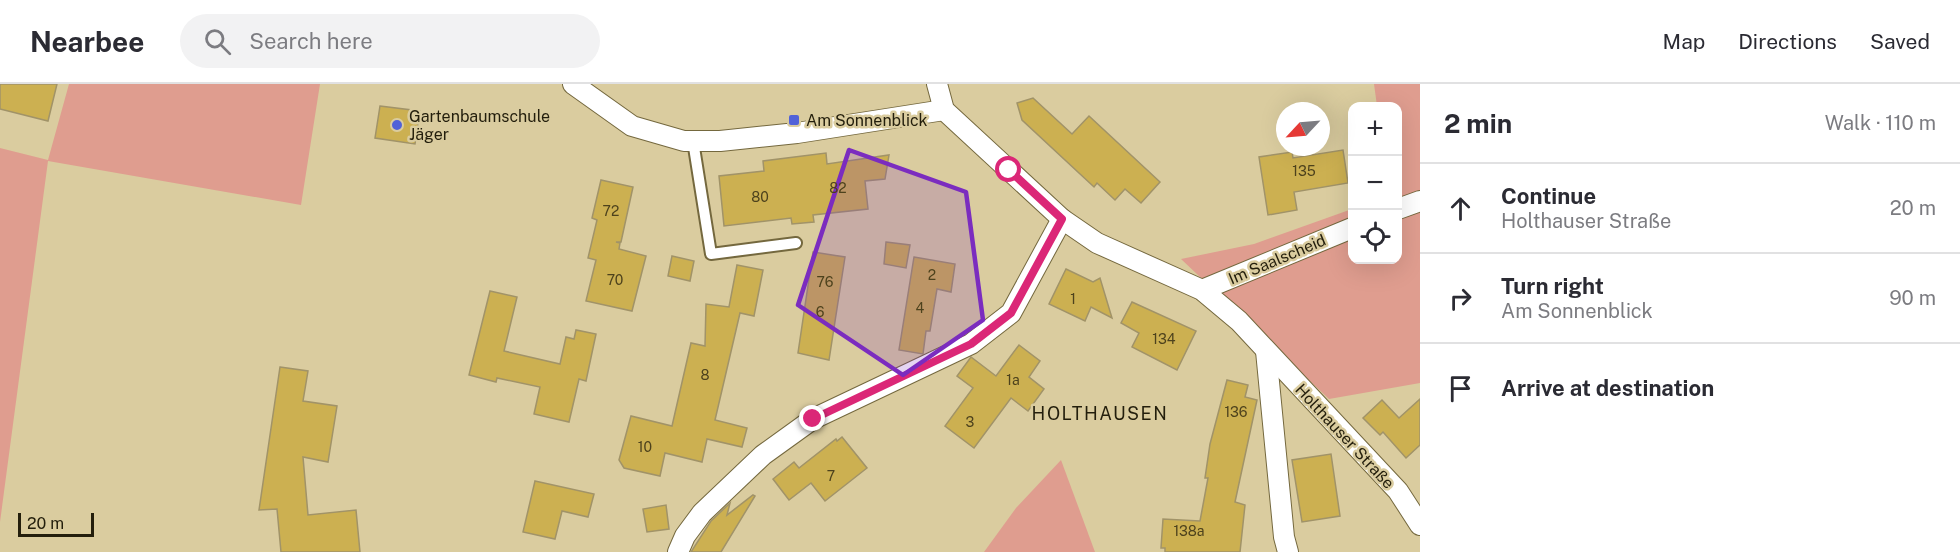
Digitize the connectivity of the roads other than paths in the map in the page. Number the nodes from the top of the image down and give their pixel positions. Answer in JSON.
{"nodes":[{"id":1,"x":573,"y":84,"type":"edge"},
{"id":2,"x":937,"y":84,"type":"edge"},
{"id":3,"x":944,"y":110,"type":"junction"},
{"id":4,"x":693,"y":141,"type":"junction"},
{"id":5,"x":1420,"y":201,"type":"edge"},
{"id":6,"x":1402,"y":208,"type":"edge"},
{"id":7,"x":1062,"y":219,"type":"junction"},
{"id":8,"x":1348,"y":230,"type":"edge"},
{"id":9,"x":796,"y":243,"type":"dead end"},
{"id":10,"x":1202,"y":290,"type":"junction"},
{"id":11,"x":1266,"y":351,"type":"junction"},
{"id":12,"x":1420,"y":525,"type":"edge"},
{"id":13,"x":678,"y":552,"type":"edge"},
{"id":14,"x":1288,"y":552,"type":"edge"}],
"edges":[{"from":1,"to":4,"type":"street"},
{"from":2,"to":3,"type":"street"},
{"from":3,"to":4,"type":"street"},
{"from":3,"to":7,"type":"street","name":"Holthauser Straße"},
{"from":4,"to":9,"type":"lane"},
{"from":5,"to":6,"type":"street"},
{"from":7,"to":10,"type":"street","name":"Holthauser Straße"},
{"from":7,"to":13,"type":"street"},
{"from":8,"to":10,"type":"street","name":"Im Saalscheid"},
{"from":10,"to":11,"type":"street","name":"Holthauser Straße"},
{"from":11,"to":12,"type":"street","name":"Holthauser Straße"},
{"from":11,"to":14,"type":"street","name":"Holthauser Straße"}]}
